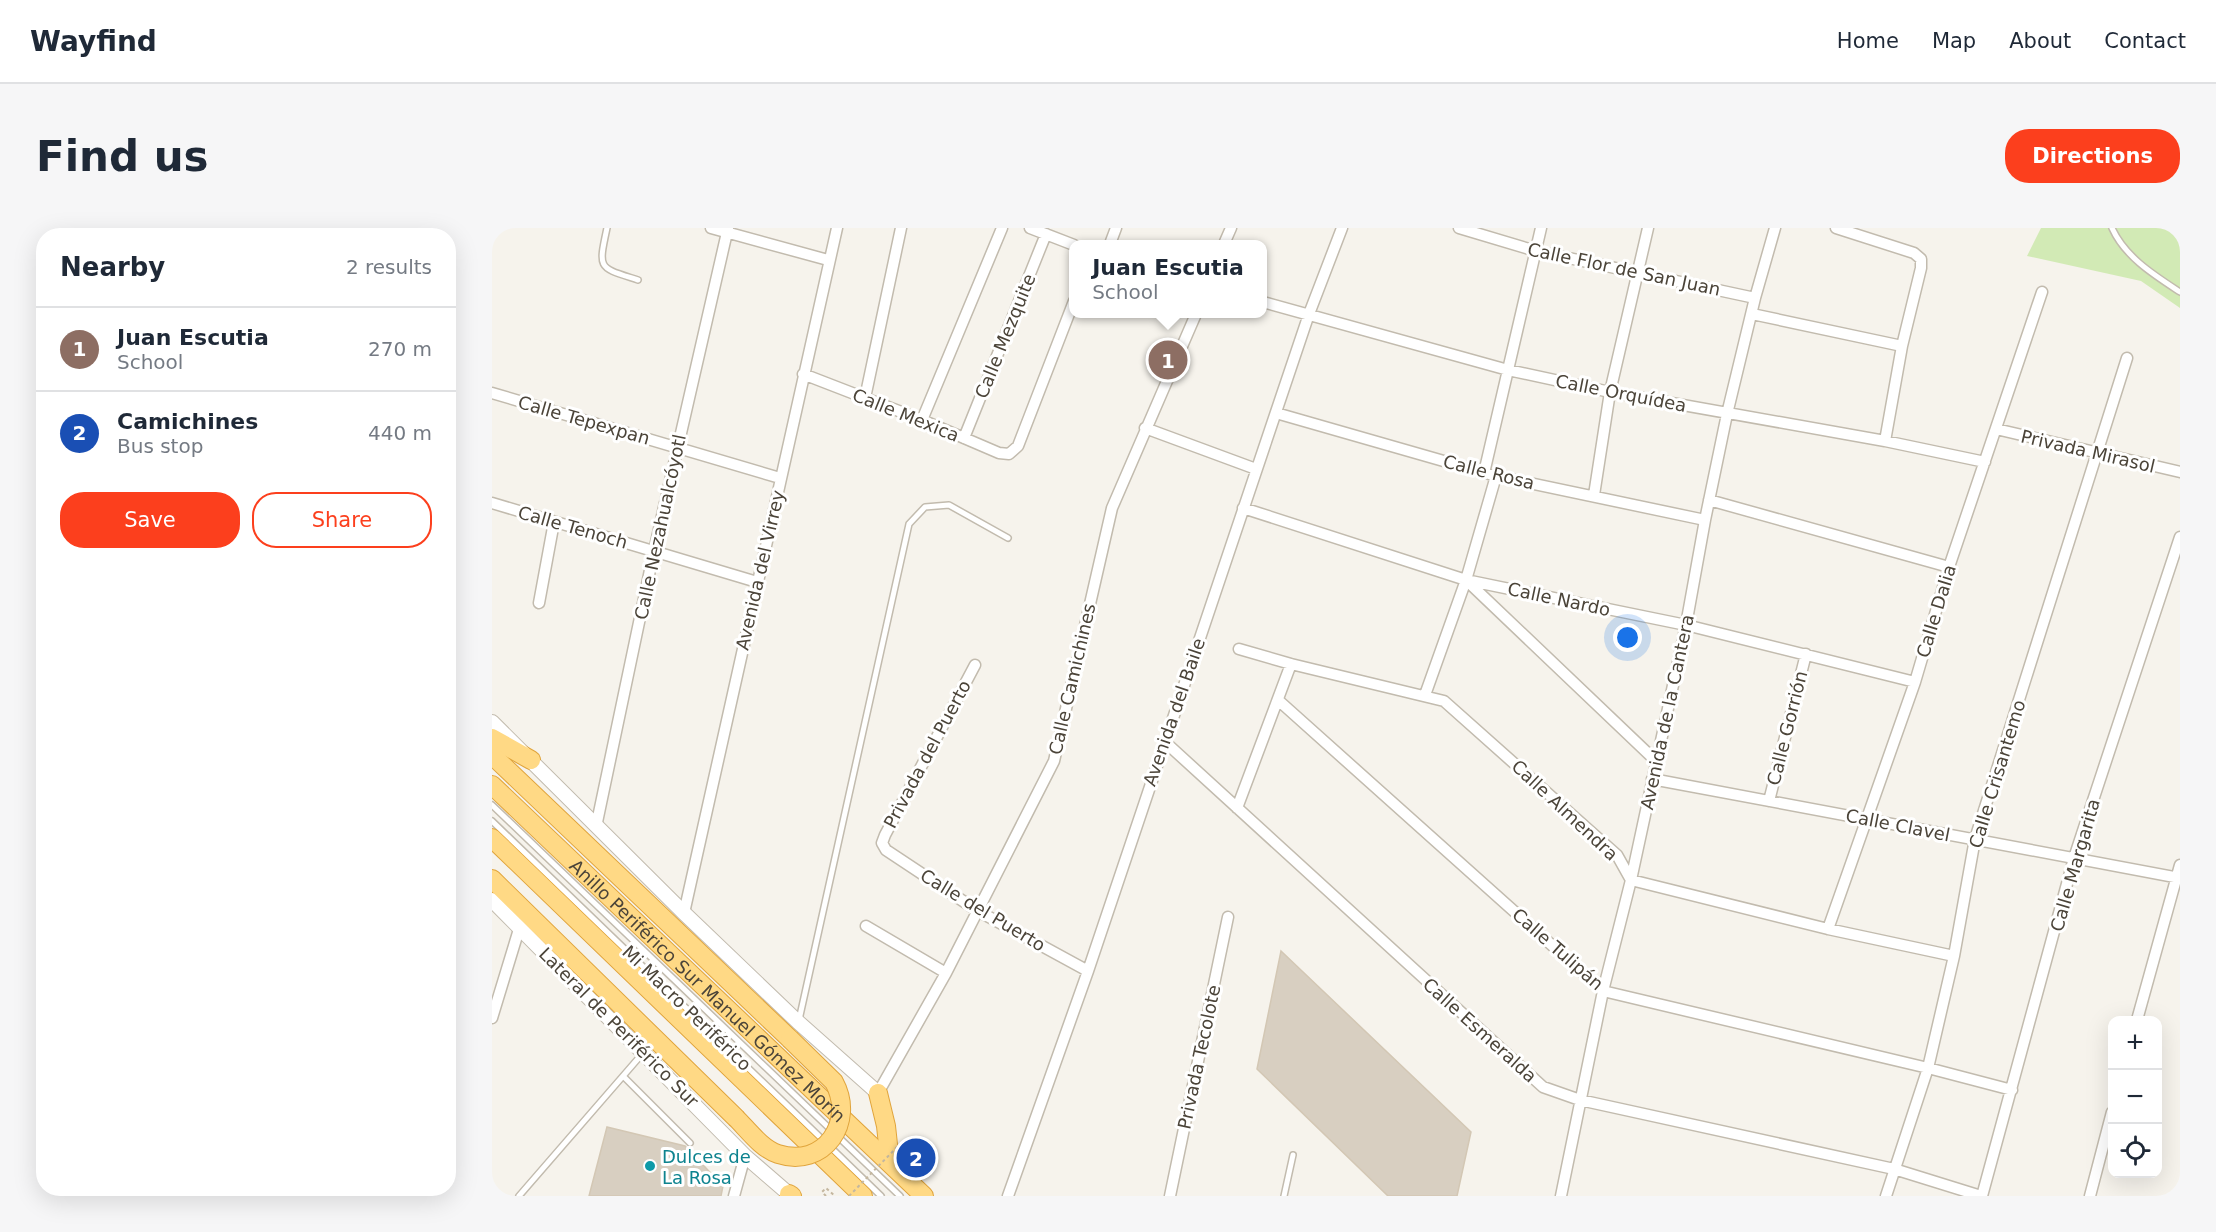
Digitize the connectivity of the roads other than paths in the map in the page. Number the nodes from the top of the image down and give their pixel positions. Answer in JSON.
{"nodes":[{"id":1,"x":607,"y":228,"type":"edge"},
{"id":2,"x":711,"y":228,"type":"edge"},
{"id":3,"x":837,"y":228,"type":"edge"},
{"id":4,"x":901,"y":228,"type":"edge"},
{"id":5,"x":1002,"y":228,"type":"edge"},
{"id":6,"x":1030,"y":228,"type":"edge"},
{"id":7,"x":1342,"y":228,"type":"edge"},
{"id":8,"x":1459,"y":228,"type":"edge"},
{"id":9,"x":1541,"y":228,"type":"edge"},
{"id":10,"x":1648,"y":228,"type":"edge"},
{"id":11,"x":1775,"y":228,"type":"edge"},
{"id":12,"x":1836,"y":228,"type":"edge"},
{"id":13,"x":2112,"y":228,"type":"edge"},
{"id":14,"x":727,"y":230,"type":"edge"},
{"id":15,"x":1046,"y":234,"type":"junction"},
{"id":16,"x":1069,"y":243,"type":"edge"},
{"id":17,"x":1536,"y":251,"type":"junction"},
{"id":18,"x":828,"y":260,"type":"junction"},
{"id":19,"x":1636,"y":274,"type":"junction"},
{"id":20,"x":638,"y":280,"type":"dead end"},
{"id":21,"x":2042,"y":292,"type":"dead end"},
{"id":22,"x":2180,"y":292,"type":"edge"},
{"id":23,"x":1755,"y":298,"type":"junction"},
{"id":24,"x":1267,"y":303,"type":"edge"},
{"id":25,"x":1069,"y":314,"type":"edge"},
{"id":26,"x":1309,"y":314,"type":"junction"},
{"id":27,"x":1752,"y":314,"type":"junction"},
{"id":28,"x":1194,"y":318,"type":"edge"},
{"id":29,"x":1902,"y":346,"type":"junction"},
{"id":30,"x":2127,"y":358,"type":"dead end"},
{"id":31,"x":1509,"y":370,"type":"junction"},
{"id":32,"x":803,"y":375,"type":"junction"},
{"id":33,"x":1610,"y":392,"type":"junction"},
{"id":34,"x":492,"y":393,"type":"edge"},
{"id":35,"x":865,"y":398,"type":"junction"},
{"id":36,"x":1276,"y":413,"type":"junction"},
{"id":37,"x":1727,"y":414,"type":"junction"},
{"id":38,"x":922,"y":420,"type":"junction"},
{"id":39,"x":1145,"y":428,"type":"junction"},
{"id":40,"x":1996,"y":429,"type":"junction"},
{"id":41,"x":964,"y":438,"type":"junction"},
{"id":42,"x":1885,"y":441,"type":"junction"},
{"id":43,"x":678,"y":448,"type":"junction"},
{"id":44,"x":2096,"y":453,"type":"junction"},
{"id":45,"x":1985,"y":462,"type":"junction"},
{"id":46,"x":1256,"y":469,"type":"junction"},
{"id":47,"x":2180,"y":471,"type":"edge"},
{"id":48,"x":1484,"y":473,"type":"junction"},
{"id":49,"x":1496,"y":476,"type":"junction"},
{"id":50,"x":780,"y":478,"type":"junction"},
{"id":51,"x":1594,"y":495,"type":"junction"},
{"id":52,"x":1709,"y":500,"type":"junction"},
{"id":53,"x":492,"y":503,"type":"edge"},
{"id":54,"x":1243,"y":508,"type":"junction"},
{"id":55,"x":1705,"y":520,"type":"junction"},
{"id":56,"x":554,"y":522,"type":"junction"},
{"id":57,"x":2180,"y":537,"type":"edge"},
{"id":58,"x":1008,"y":538,"type":"dead end"},
{"id":59,"x":654,"y":551,"type":"junction"},
{"id":60,"x":1949,"y":567,"type":"junction"},
{"id":61,"x":1466,"y":580,"type":"junction"},
{"id":62,"x":757,"y":582,"type":"junction"},
{"id":63,"x":538,"y":603,"type":"dead end"},
{"id":64,"x":1686,"y":624,"type":"junction"},
{"id":65,"x":1239,"y":649,"type":"dead end"},
{"id":66,"x":1806,"y":654,"type":"junction"},
{"id":67,"x":1291,"y":664,"type":"junction"},
{"id":68,"x":975,"y":665,"type":"dead end"},
{"id":69,"x":1915,"y":682,"type":"junction"},
{"id":70,"x":1425,"y":695,"type":"junction"},
{"id":71,"x":1278,"y":700,"type":"junction"},
{"id":72,"x":492,"y":722,"type":"edge"},
{"id":73,"x":492,"y":738,"type":"edge"},
{"id":74,"x":1164,"y":741,"type":"junction"},
{"id":75,"x":492,"y":755,"type":"edge"},
{"id":76,"x":531,"y":760,"type":"junction"},
{"id":77,"x":1656,"y":761,"type":"junction"},
{"id":78,"x":1652,"y":779,"type":"junction"},
{"id":79,"x":492,"y":785,"type":"edge"},
{"id":80,"x":1769,"y":801,"type":"junction"},
{"id":81,"x":492,"y":805,"type":"edge"},
{"id":82,"x":1238,"y":808,"type":"junction"},
{"id":83,"x":1867,"y":819,"type":"junction"},
{"id":84,"x":492,"y":821,"type":"edge"},
{"id":85,"x":596,"y":827,"type":"junction"},
{"id":86,"x":492,"y":838,"type":"edge"},
{"id":87,"x":1975,"y":839,"type":"junction"},
{"id":88,"x":882,"y":843,"type":"joint"},
{"id":89,"x":2074,"y":858,"type":"junction"},
{"id":90,"x":2180,"y":865,"type":"edge"},
{"id":91,"x":2178,"y":878,"type":"edge"},
{"id":92,"x":492,"y":879,"type":"edge"},
{"id":93,"x":1631,"y":880,"type":"junction"},
{"id":94,"x":492,"y":900,"type":"edge"},
{"id":95,"x":978,"y":910,"type":"junction"},
{"id":96,"x":684,"y":913,"type":"junction"},
{"id":97,"x":1228,"y":917,"type":"dead end"},
{"id":98,"x":520,"y":926,"type":"junction"},
{"id":99,"x":866,"y":926,"type":"dead end"},
{"id":100,"x":1827,"y":929,"type":"junction"},
{"id":101,"x":1954,"y":956,"type":"junction"},
{"id":102,"x":1088,"y":971,"type":"junction"},
{"id":103,"x":946,"y":973,"type":"junction"},
{"id":104,"x":1603,"y":991,"type":"junction"},
{"id":105,"x":2138,"y":1016,"type":"edge"},
{"id":106,"x":492,"y":1018,"type":"edge"},
{"id":107,"x":798,"y":1022,"type":"junction"},
{"id":108,"x":644,"y":1052,"type":"junction"},
{"id":109,"x":1928,"y":1068,"type":"junction"},
{"id":110,"x":623,"y":1076,"type":"junction"},
{"id":111,"x":2012,"y":1090,"type":"junction"},
{"id":112,"x":878,"y":1094,"type":"junction"},
{"id":113,"x":1580,"y":1100,"type":"junction"},
{"id":114,"x":2109,"y":1124,"type":"edge"},
{"id":115,"x":690,"y":1143,"type":"dead end"},
{"id":116,"x":1293,"y":1155,"type":"dead end"},
{"id":117,"x":745,"y":1156,"type":"junction"},
{"id":118,"x":890,"y":1164,"type":"junction"},
{"id":119,"x":1894,"y":1169,"type":"junction"},
{"id":120,"x":904,"y":1188,"type":"edge"},
{"id":121,"x":790,"y":1195,"type":"edge"},
{"id":122,"x":519,"y":1196,"type":"edge"},
{"id":123,"x":735,"y":1196,"type":"edge"},
{"id":124,"x":863,"y":1196,"type":"edge"},
{"id":125,"x":881,"y":1196,"type":"edge"},
{"id":126,"x":924,"y":1196,"type":"edge"},
{"id":127,"x":1008,"y":1196,"type":"edge"},
{"id":128,"x":1170,"y":1196,"type":"edge"},
{"id":129,"x":1284,"y":1196,"type":"edge"},
{"id":130,"x":1562,"y":1196,"type":"edge"},
{"id":131,"x":1886,"y":1196,"type":"edge"},
{"id":132,"x":1982,"y":1196,"type":"edge"},
{"id":133,"x":2090,"y":1196,"type":"edge"}],
"edges":[{"from":1,"to":20,"type":"lane"},
{"from":2,"to":14,"type":"street"},
{"from":3,"to":18,"type":"street","name":"Avenida del Virrey"},
{"from":4,"to":35,"type":"street"},
{"from":5,"to":38,"type":"street"},
{"from":6,"to":15,"type":"street"},
{"from":7,"to":26,"type":"street","name":"Avenida del Baile"},
{"from":8,"to":17,"type":"street","name":"Calle Flor de San Juan"},
{"from":9,"to":17,"type":"street"},
{"from":10,"to":19,"type":"street"},
{"from":11,"to":23,"type":"street","name":"Avenida de la Cantera"},
{"from":12,"to":29,"type":"street"},
{"from":13,"to":22,"type":"lane"},
{"from":14,"to":18,"type":"street"},
{"from":14,"to":43,"type":"street","name":"Calle Nezahualcóyotl"},
{"from":15,"to":16,"type":"street"},
{"from":15,"to":41,"type":"street","name":"Calle Mezquite"},
{"from":17,"to":19,"type":"street","name":"Calle Flor de San Juan"},
{"from":17,"to":31,"type":"street"},
{"from":18,"to":32,"type":"street","name":"Avenida del Virrey"},
{"from":19,"to":23,"type":"street","name":"Calle Flor de San Juan"},
{"from":19,"to":33,"type":"street"},
{"from":21,"to":40,"type":"street","name":"Calle Dalia"},
{"from":23,"to":27,"type":"street","name":"Avenida de la Cantera"},
{"from":24,"to":26,"type":"street","name":"Calle Orquídea"},
{"from":25,"to":41,"type":"street","name":"Calle Mexica"},
{"from":26,"to":31,"type":"street","name":"Calle Orquídea"},
{"from":26,"to":36,"type":"street","name":"Avenida del Baile"},
{"from":27,"to":29,"type":"street"},
{"from":27,"to":37,"type":"street","name":"Avenida de la Cantera"},
{"from":28,"to":39,"type":"street","name":"Calle Camichines"},
{"from":29,"to":42,"type":"street"},
{"from":30,"to":44,"type":"street","name":"Calle Crisantemo"},
{"from":31,"to":33,"type":"street","name":"Calle Orquídea"},
{"from":31,"to":48,"type":"street"},
{"from":32,"to":35,"type":"street","name":"Calle Mexica"},
{"from":32,"to":50,"type":"street","name":"Avenida del Virrey"},
{"from":33,"to":37,"type":"street","name":"Calle Orquídea"},
{"from":33,"to":51,"type":"street"},
{"from":34,"to":43,"type":"street","name":"Calle Tepexpan"},
{"from":35,"to":38,"type":"street","name":"Calle Mexica"},
{"from":36,"to":46,"type":"street","name":"Avenida del Baile"},
{"from":36,"to":48,"type":"street","name":"Calle Rosa"},
{"from":37,"to":42,"type":"street","name":"Calle Orquídea"},
{"from":37,"to":52,"type":"street","name":"Avenida de la Cantera"},
{"from":38,"to":41,"type":"street","name":"Calle Mexica"},
{"from":39,"to":46,"type":"street"},
{"from":39,"to":95,"type":"street","name":"Calle Camichines"},
{"from":40,"to":44,"type":"street","name":"Privada Mirasol"},
{"from":40,"to":45,"type":"street","name":"Calle Dalia"},
{"from":42,"to":45,"type":"street","name":"Calle Orquídea"},
{"from":43,"to":50,"type":"street","name":"Calle Tepexpan"},
{"from":43,"to":59,"type":"street","name":"Calle Nezahualcóyotl"},
{"from":44,"to":47,"type":"street","name":"Privada Mirasol"},
{"from":44,"to":87,"type":"street","name":"Calle Crisantemo"},
{"from":45,"to":60,"type":"street","name":"Calle Dalia"},
{"from":46,"to":54,"type":"street","name":"Avenida del Baile"},
{"from":48,"to":49,"type":"street","name":"Calle Rosa"},
{"from":49,"to":51,"type":"street","name":"Calle Rosa"},
{"from":49,"to":61,"type":"street"},
{"from":50,"to":62,"type":"street","name":"Avenida del Virrey"},
{"from":51,"to":55,"type":"street","name":"Calle Rosa"},
{"from":52,"to":55,"type":"street","name":"Avenida de la Cantera"},
{"from":52,"to":60,"type":"street"},
{"from":53,"to":56,"type":"street","name":"Calle Tenoch"},
{"from":54,"to":61,"type":"street","name":"Calle Nardo"},
{"from":54,"to":74,"type":"street","name":"Avenida del Baile"},
{"from":55,"to":64,"type":"street","name":"Avenida de la Cantera"},
{"from":56,"to":59,"type":"street","name":"Calle Tenoch"},
{"from":56,"to":63,"type":"street"},
{"from":57,"to":89,"type":"street","name":"Calle Margarita"},
{"from":58,"to":107,"type":"lane"},
{"from":59,"to":62,"type":"street","name":"Calle Tenoch"},
{"from":59,"to":85,"type":"street","name":"Calle Nezahualcóyotl"},
{"from":60,"to":69,"type":"street","name":"Calle Dalia"},
{"from":61,"to":64,"type":"street","name":"Calle Nardo"},
{"from":61,"to":70,"type":"street"},
{"from":61,"to":77,"type":"street"},
{"from":62,"to":96,"type":"street","name":"Avenida del Virrey"},
{"from":64,"to":66,"type":"street","name":"Calle Nardo"},
{"from":64,"to":77,"type":"street","name":"Avenida de la Cantera"},
{"from":65,"to":67,"type":"street","name":"Calle Almendra"},
{"from":66,"to":69,"type":"street","name":"Calle Nardo"},
{"from":66,"to":80,"type":"street","name":"Calle Gorrión"},
{"from":67,"to":70,"type":"street","name":"Calle Almendra"},
{"from":67,"to":71,"type":"street"},
{"from":68,"to":88,"type":"street","name":"Privada del Puerto"},
{"from":69,"to":83,"type":"street","name":"Calle Dalia"},
{"from":70,"to":93,"type":"street","name":"Calle Almendra"},
{"from":71,"to":82,"type":"street"},
{"from":71,"to":104,"type":"street","name":"Calle Tulipán"},
{"from":72,"to":76,"type":"street"},
{"from":73,"to":76,"type":"highway"},
{"from":74,"to":82,"type":"street","name":"Calle Esmeralda"},
{"from":74,"to":102,"type":"street","name":"Avenida del Baile"},
{"from":75,"to":92,"type":"highway","bridge":true},
{"from":76,"to":85,"type":"street"},
{"from":77,"to":78,"type":"street","name":"Avenida de la Cantera"},
{"from":78,"to":80,"type":"street","name":"Calle Clavel"},
{"from":78,"to":93,"type":"street","name":"Avenida de la Cantera"},
{"from":79,"to":118,"type":"highway","name":"Anillo Periférico Sur Manuel Gómez Morín"},
{"from":80,"to":83,"type":"street","name":"Calle Clavel"},
{"from":81,"to":120,"type":"lane","name":"Mi Macro Periférico"},
{"from":82,"to":113,"type":"street","name":"Calle Esmeralda"},
{"from":83,"to":87,"type":"street","name":"Calle Clavel"},
{"from":83,"to":100,"type":"street","name":"Calle Dalia"},
{"from":84,"to":125,"type":"lane","name":"Mi Macro Periférico"},
{"from":85,"to":96,"type":"street"},
{"from":86,"to":124,"type":"highway"},
{"from":87,"to":89,"type":"street","name":"Calle Clavel"},
{"from":87,"to":101,"type":"street","name":"Calle Crisantemo"},
{"from":88,"to":95,"type":"street","name":"Calle del Puerto"},
{"from":89,"to":91,"type":"street","name":"Calle Clavel"},
{"from":89,"to":111,"type":"street","name":"Calle Margarita"},
{"from":90,"to":91,"type":"street"},
{"from":91,"to":105,"type":"street"},
{"from":93,"to":100,"type":"street"},
{"from":93,"to":104,"type":"street","name":"Avenida de la Cantera"},
{"from":94,"to":98,"type":"street","name":"Lateral de Periférico Sur"},
{"from":95,"to":102,"type":"street","name":"Calle del Puerto"},
{"from":95,"to":103,"type":"street","name":"Calle Camichines"},
{"from":96,"to":107,"type":"street"},
{"from":97,"to":128,"type":"street","name":"Privada Tecolote"},
{"from":98,"to":106,"type":"street"},
{"from":98,"to":108,"type":"street","name":"Lateral de Periférico Sur"},
{"from":99,"to":103,"type":"street"},
{"from":100,"to":101,"type":"street"},
{"from":101,"to":109,"type":"street","name":"Calle Crisantemo"},
{"from":102,"to":127,"type":"street","name":"Avenida del Baile"},
{"from":103,"to":112,"type":"street","name":"Calle Camichines"},
{"from":104,"to":109,"type":"street","name":"Calle Tulipán"},
{"from":104,"to":113,"type":"street","name":"Avenida de la Cantera"},
{"from":107,"to":112,"type":"street"},
{"from":108,"to":110,"type":"lane"},
{"from":108,"to":117,"type":"street","name":"Lateral de Periférico Sur"},
{"from":109,"to":111,"type":"street","name":"Calle Tulipán"},
{"from":109,"to":119,"type":"street","name":"Calle Crisantemo"},
{"from":110,"to":115,"type":"lane"},
{"from":110,"to":122,"type":"lane"},
{"from":111,"to":132,"type":"street","name":"Calle Margarita"},
{"from":112,"to":118,"type":"highway"},
{"from":113,"to":119,"type":"street","name":"Calle Esmeralda"},
{"from":113,"to":130,"type":"street","name":"Avenida de la Cantera"},
{"from":114,"to":133,"type":"street"},
{"from":116,"to":129,"type":"lane"},
{"from":117,"to":121,"type":"street","name":"Lateral de Periférico Sur"},
{"from":117,"to":123,"type":"street"},
{"from":118,"to":120,"type":"highway","name":"Anillo Periférico Sur Manuel Gómez Morín"},
{"from":119,"to":131,"type":"street","name":"Calle Crisantemo"},
{"from":119,"to":132,"type":"street","name":"Calle Esmeralda"},
{"from":120,"to":126,"type":"highway","name":"Anillo Periférico Sur Manuel Gómez Morín"}]}
